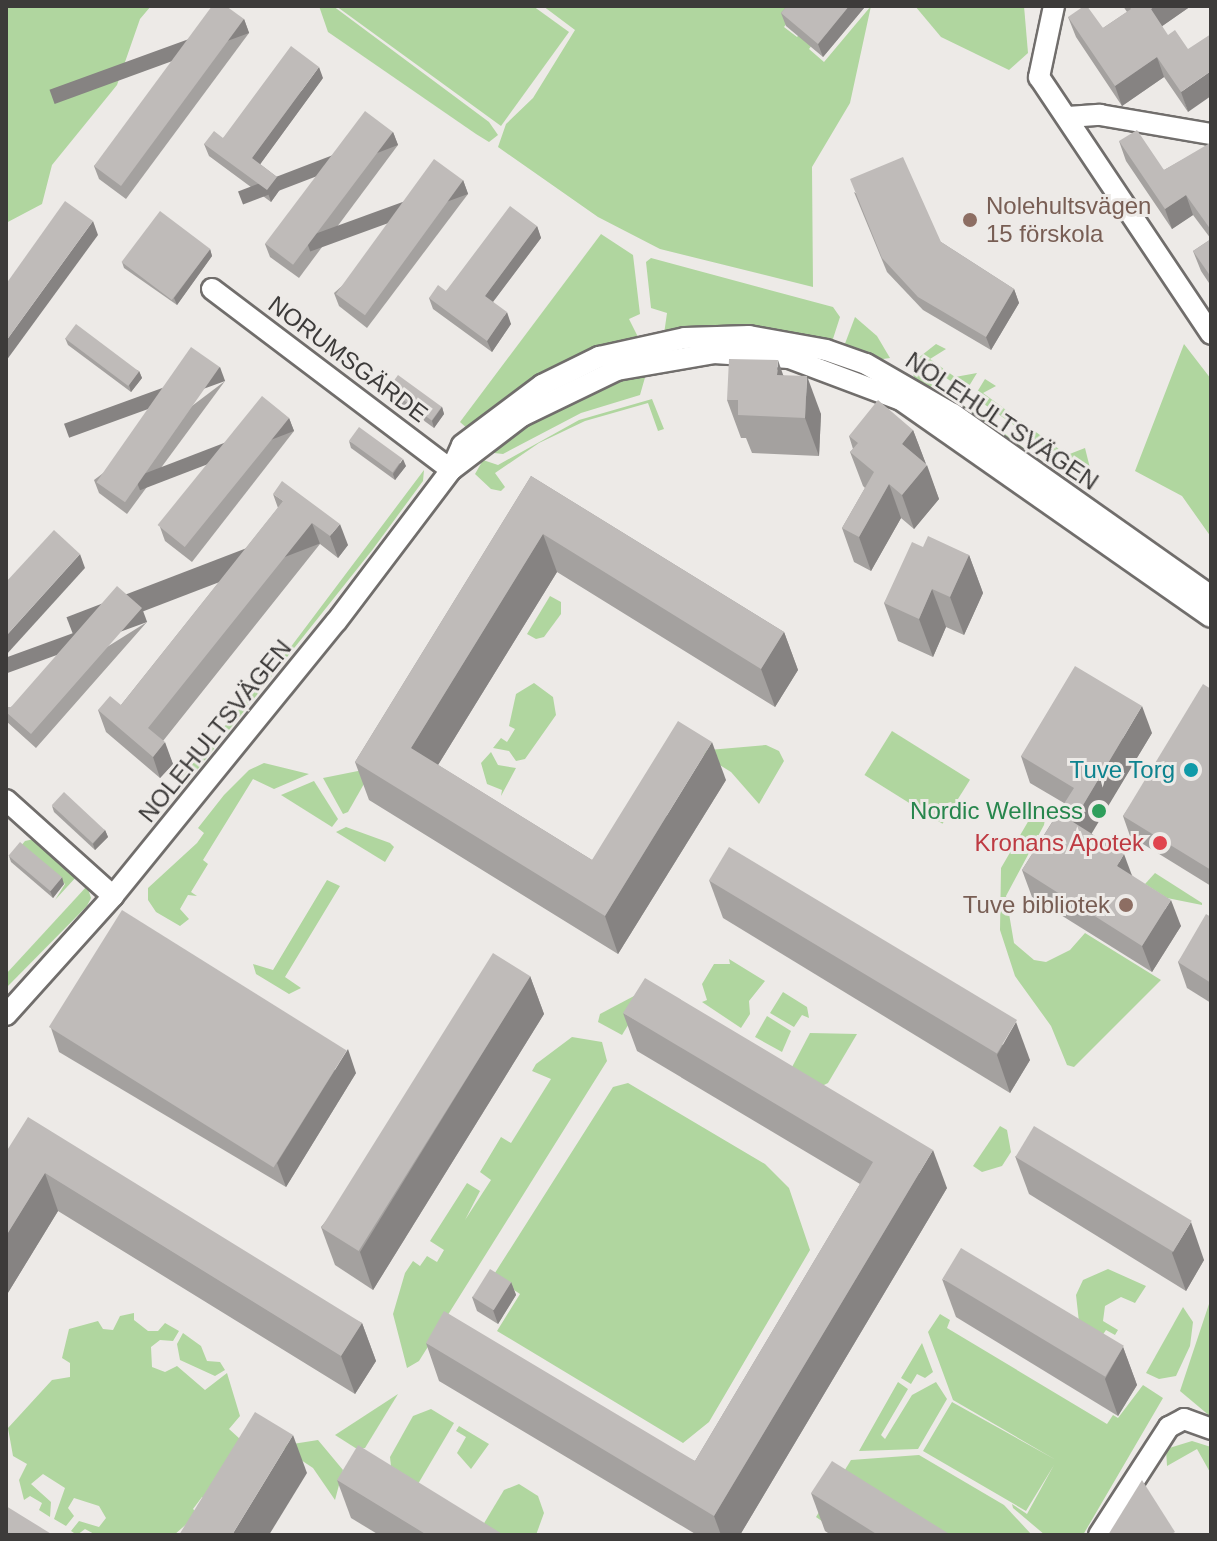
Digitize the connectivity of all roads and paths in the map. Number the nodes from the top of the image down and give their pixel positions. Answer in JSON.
{"nodes":[{"id":1,"x":1054,"y":6,"type":"edge"},
{"id":2,"x":1068,"y":117,"type":"junction"},
{"id":3,"x":1211,"y":134,"type":"edge"},
{"id":4,"x":212,"y":289,"type":"dead end"},
{"id":5,"x":1211,"y":334,"type":"edge"},
{"id":6,"x":451,"y":470,"type":"junction"},
{"id":7,"x":1211,"y":596,"type":"edge"},
{"id":8,"x":1211,"y":617,"type":"edge"},
{"id":9,"x":6,"y":800,"type":"edge"},
{"id":10,"x":113,"y":896,"type":"junction"},
{"id":11,"x":6,"y":1015,"type":"edge"},
{"id":12,"x":1211,"y":1429,"type":"edge"},
{"id":13,"x":1099,"y":1535,"type":"edge"}],
"edges":[{"from":1,"to":2,"type":"street"},
{"from":2,"to":3,"type":"street"},
{"from":2,"to":5,"type":"street"},
{"from":4,"to":6,"type":"street","name":"NORUMSGÄRDE"},
{"from":6,"to":7,"type":"street","name":"NOLEHULTSVÄGEN"},
{"from":6,"to":8,"type":"street","name":"NOLEHULTSVÄGEN"},
{"from":6,"to":10,"type":"street","name":"NOLEHULTSVÄGEN"},
{"from":9,"to":10,"type":"street"},
{"from":10,"to":11,"type":"street","name":"NOLEHULTSVÄGEN"},
{"from":12,"to":13,"type":"street"}]}
